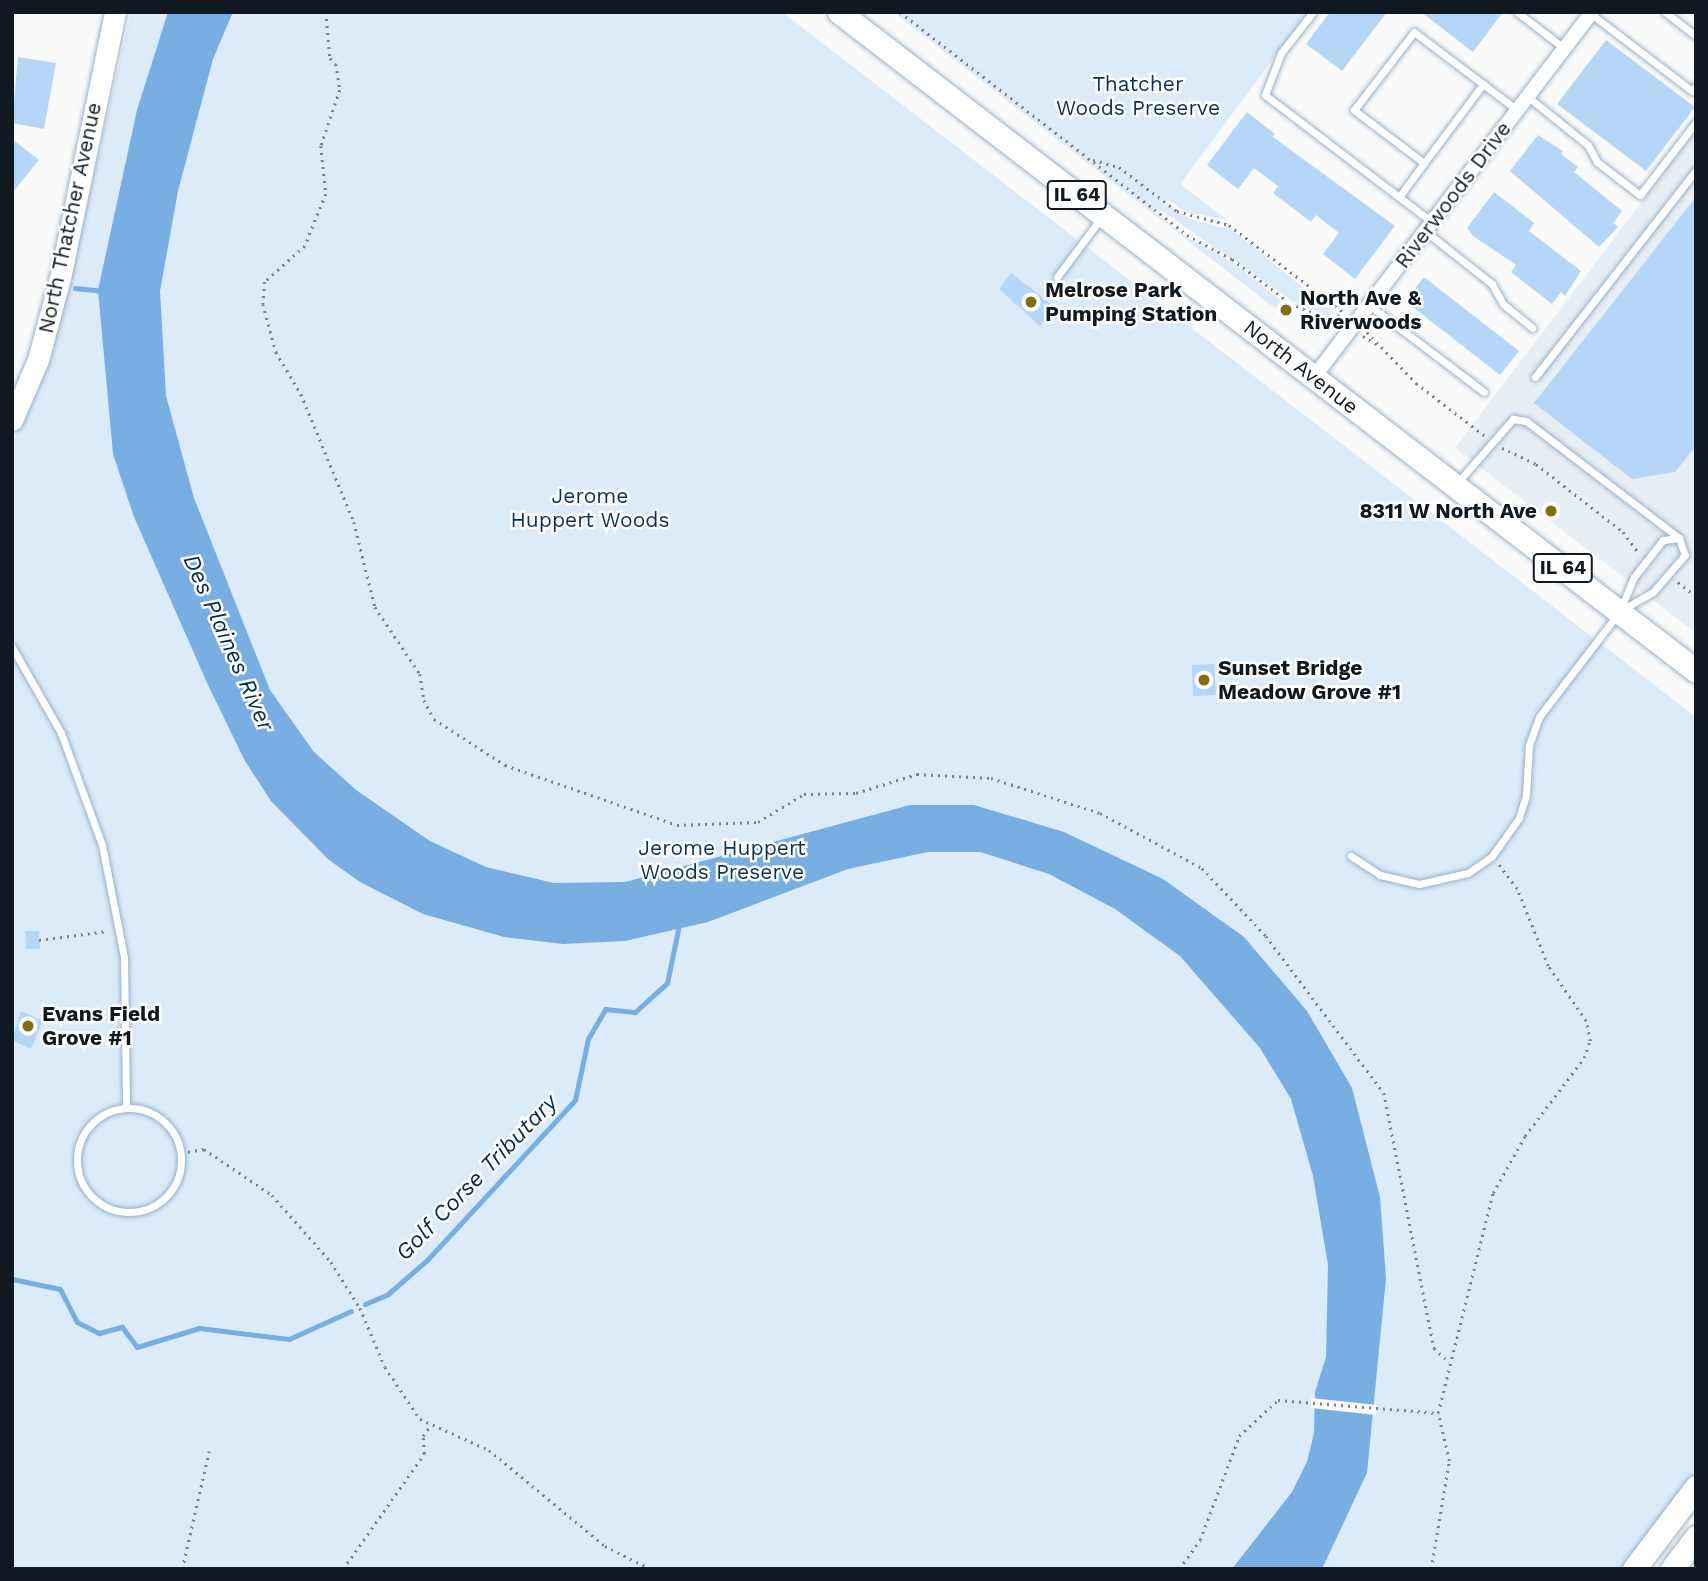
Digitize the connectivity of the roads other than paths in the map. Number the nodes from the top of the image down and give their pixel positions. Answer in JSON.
{"nodes":[{"id":1,"x":115,"y":12,"type":"edge"},
{"id":2,"x":839,"y":12,"type":"edge"},
{"id":3,"x":1313,"y":12,"type":"edge"},
{"id":4,"x":1517,"y":12,"type":"edge"},
{"id":5,"x":1665,"y":12,"type":"edge"},
{"id":6,"x":1591,"y":13,"type":"edge"},
{"id":7,"x":1696,"y":36,"type":"edge"},
{"id":8,"x":1565,"y":48,"type":"junction"},
{"id":9,"x":1483,"y":84,"type":"junction"},
{"id":10,"x":1696,"y":86,"type":"edge"},
{"id":11,"x":1528,"y":97,"type":"junction"},
{"id":12,"x":1517,"y":111,"type":"junction"},
{"id":13,"x":1696,"y":122,"type":"edge"},
{"id":14,"x":1424,"y":163,"type":"junction"},
{"id":15,"x":1696,"y":170,"type":"edge"},
{"id":16,"x":1399,"y":197,"type":"junction"},
{"id":17,"x":1103,"y":215,"type":"junction"},
{"id":18,"x":1429,"y":227,"type":"junction"},
{"id":19,"x":1056,"y":277,"type":"dead end"},
{"id":20,"x":1368,"y":305,"type":"junction"},
{"id":21,"x":1533,"y":328,"type":"dead end"},
{"id":22,"x":1314,"y":377,"type":"junction"},
{"id":23,"x":1535,"y":377,"type":"dead end"},
{"id":24,"x":1483,"y":393,"type":"dead end"},
{"id":25,"x":12,"y":420,"type":"edge"},
{"id":26,"x":1455,"y":485,"type":"junction"},
{"id":27,"x":1679,"y":538,"type":"junction"},
{"id":28,"x":1620,"y":611,"type":"junction"},
{"id":29,"x":12,"y":647,"type":"edge"},
{"id":30,"x":1696,"y":671,"type":"edge"},
{"id":31,"x":1351,"y":856,"type":"dead end"},
{"id":32,"x":126,"y":1107,"type":"junction"},
{"id":33,"x":1696,"y":1487,"type":"edge"},
{"id":34,"x":1696,"y":1537,"type":"edge"},
{"id":35,"x":1633,"y":1569,"type":"edge"},
{"id":36,"x":1672,"y":1569,"type":"edge"}],
"edges":[{"from":1,"to":25,"type":"street","name":"North Thatcher Avenue"},
{"from":2,"to":17,"type":"main road","name":"North Avenue","number":"IL 64"},
{"from":3,"to":16,"type":"lane"},
{"from":4,"to":8,"type":"lane"},
{"from":5,"to":7,"type":"lane"},
{"from":6,"to":8,"type":"street","name":"Riverwoods Drive"},
{"from":6,"to":10,"type":"lane"},
{"from":8,"to":11,"type":"street","name":"Riverwoods Drive"},
{"from":9,"to":12,"type":"lane"},
{"from":9,"to":14,"type":"lane"},
{"from":9,"to":14,"type":"lane"},
{"from":11,"to":12,"type":"street","name":"Riverwoods Drive"},
{"from":11,"to":13,"type":"lane"},
{"from":12,"to":18,"type":"street","name":"Riverwoods Drive"},
{"from":14,"to":16,"type":"lane"},
{"from":15,"to":23,"type":"lane"},
{"from":16,"to":18,"type":"lane"},
{"from":17,"to":19,"type":"lane"},
{"from":17,"to":22,"type":"main road","name":"North Avenue","number":"IL 64"},
{"from":18,"to":20,"type":"street","name":"Riverwoods Drive"},
{"from":18,"to":21,"type":"lane"},
{"from":20,"to":22,"type":"street","name":"Riverwoods Drive"},
{"from":20,"to":24,"type":"lane"},
{"from":22,"to":26,"type":"main road","name":"North Avenue","number":"IL 64"},
{"from":26,"to":27,"type":"lane"},
{"from":26,"to":28,"type":"main road","name":"North Avenue","number":"IL 64"},
{"from":27,"to":28,"type":"lane"},
{"from":27,"to":28,"type":"lane"},
{"from":28,"to":30,"type":"main road","name":"North Avenue","number":"IL 64"},
{"from":28,"to":31,"type":"lane"},
{"from":29,"to":32,"type":"lane"},
{"from":32,"to":32,"type":"lane"},
{"from":33,"to":35,"type":"main road"},
{"from":34,"to":36,"type":"main road"}]}
